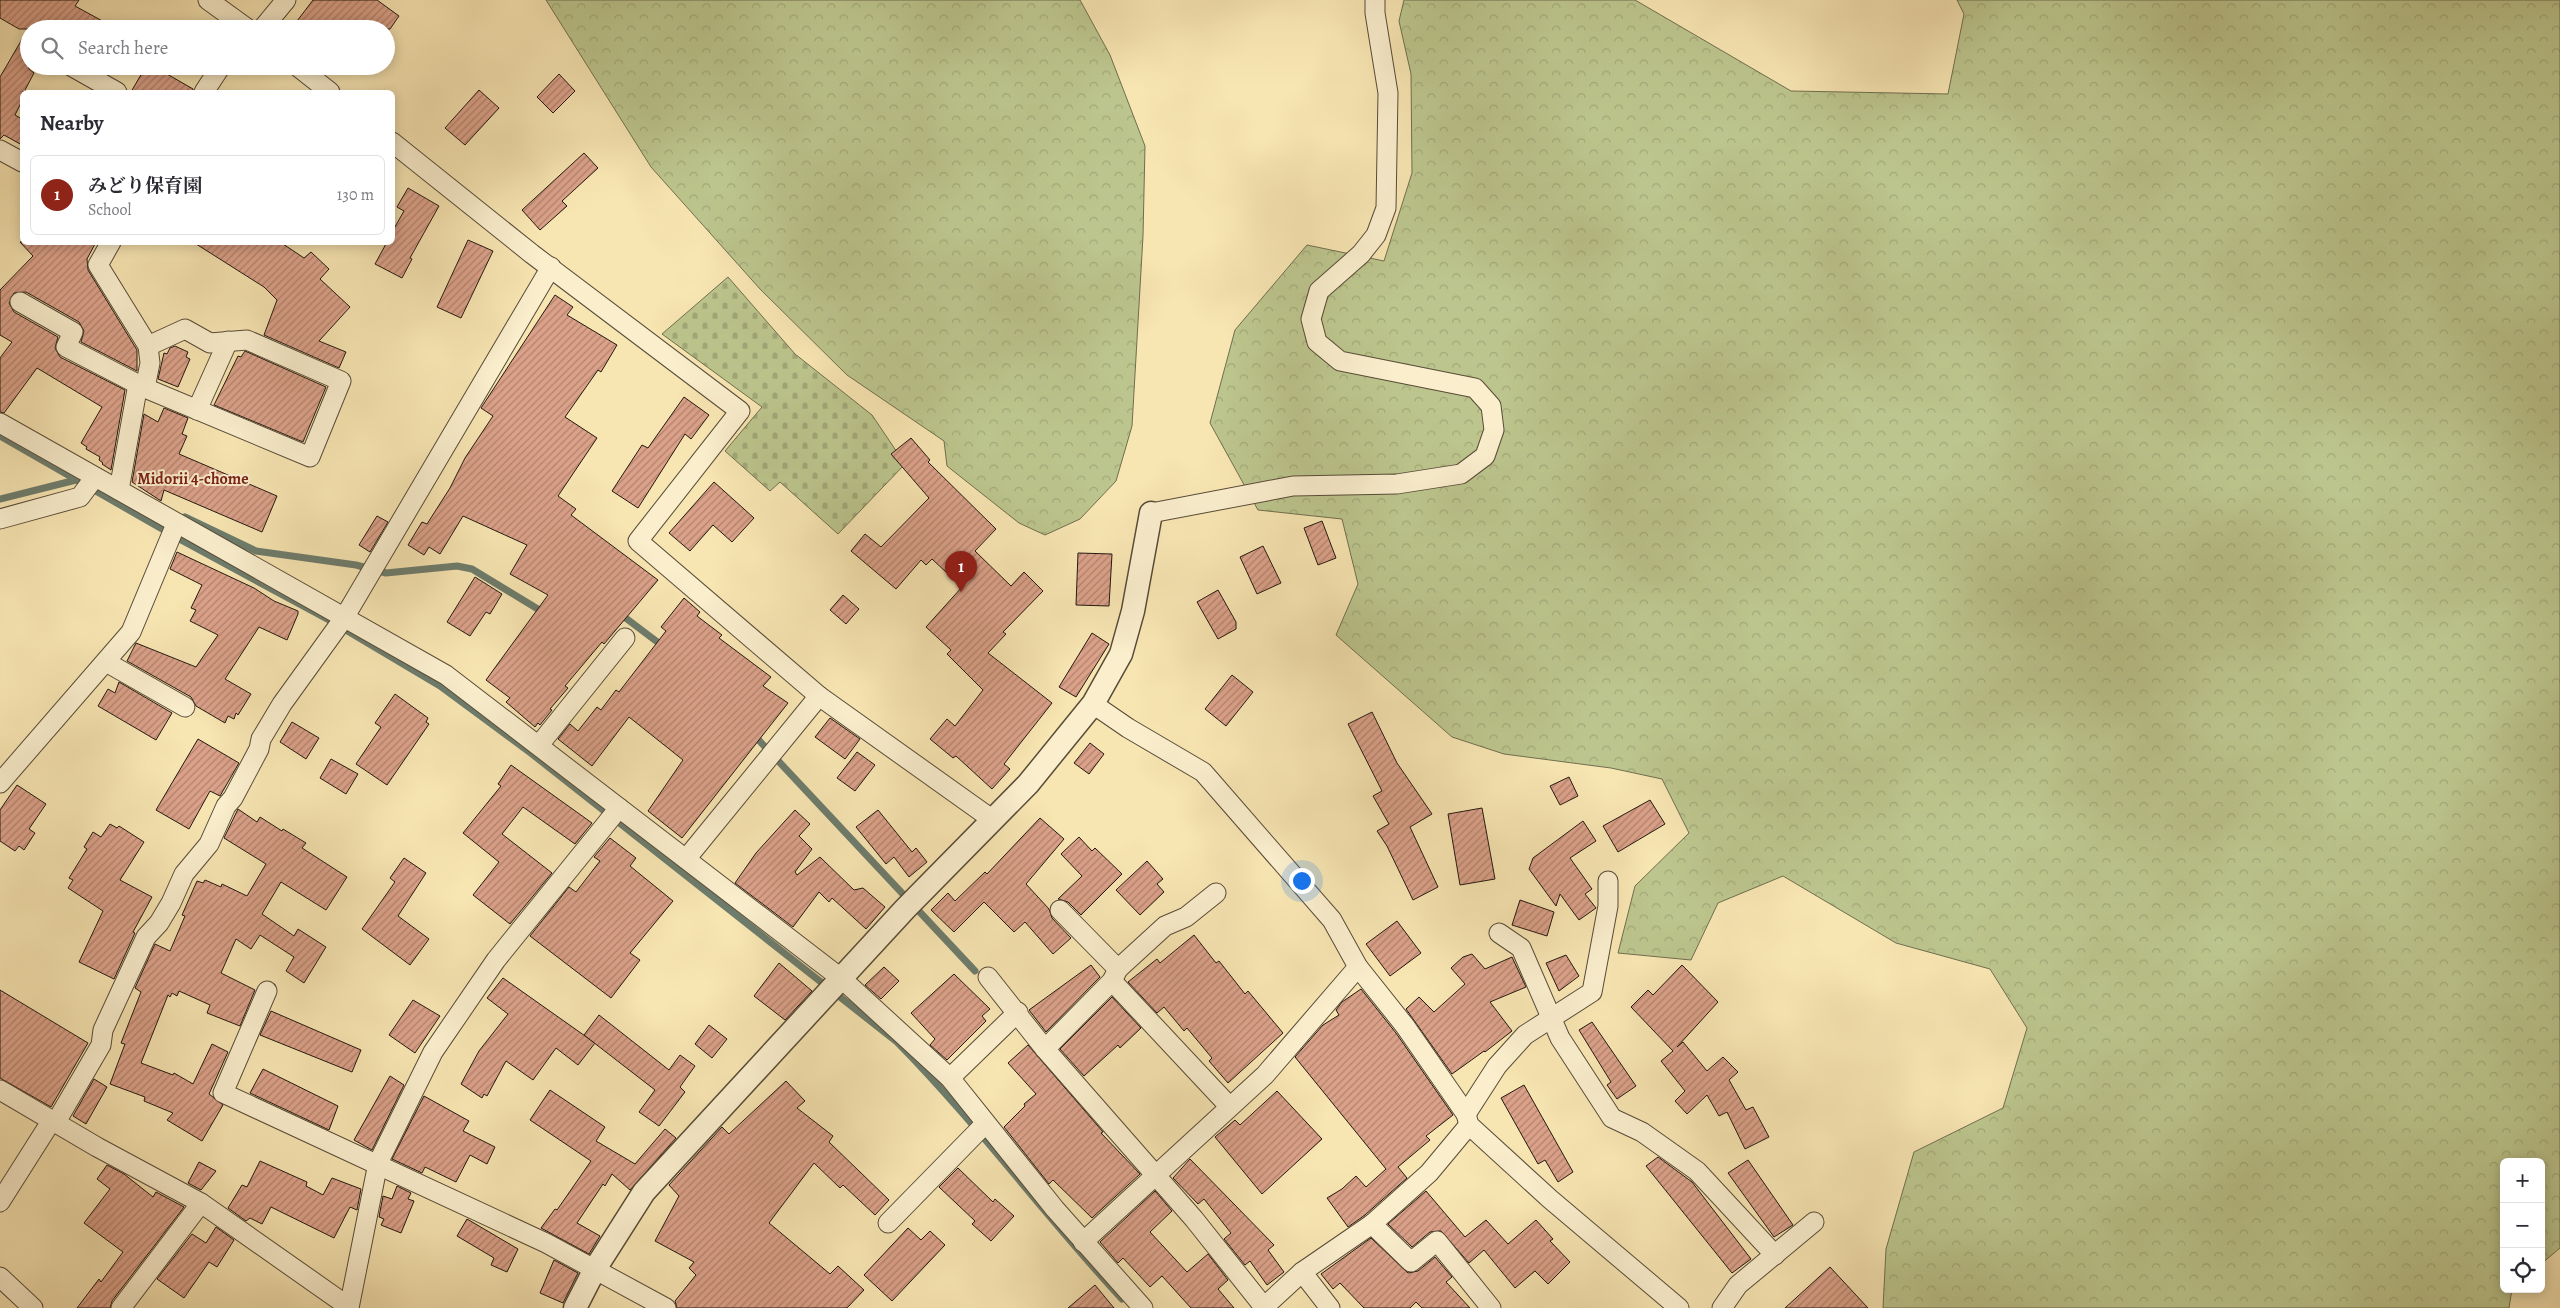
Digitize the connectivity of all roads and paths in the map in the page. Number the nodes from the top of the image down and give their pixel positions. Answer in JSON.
{"nodes":[{"id":1,"x":208,"y":0,"type":"edge"},
{"id":2,"x":286,"y":0,"type":"edge"},
{"id":3,"x":1375,"y":0,"type":"edge"},
{"id":4,"x":238,"y":20,"type":"edge"},
{"id":5,"x":260,"y":20,"type":"edge"},
{"id":6,"x":87,"y":75,"type":"edge"},
{"id":7,"x":215,"y":75,"type":"edge"},
{"id":8,"x":308,"y":75,"type":"edge"},
{"id":9,"x":113,"y":90,"type":"edge"},
{"id":10,"x":205,"y":90,"type":"edge"},
{"id":11,"x":327,"y":90,"type":"edge"},
{"id":12,"x":395,"y":144,"type":"edge"},
{"id":13,"x":0,"y":150,"type":"edge"},
{"id":14,"x":20,"y":161,"type":"edge"},
{"id":15,"x":109,"y":245,"type":"edge"},
{"id":16,"x":550,"y":267,"type":"junction"},
{"id":17,"x":20,"y":302,"type":"dead end"},
{"id":18,"x":228,"y":341,"type":"junction"},
{"id":19,"x":148,"y":346,"type":"junction"},
{"id":20,"x":142,"y":386,"type":"junction"},
{"id":21,"x":197,"y":410,"type":"junction"},
{"id":22,"x":0,"y":423,"type":"edge"},
{"id":23,"x":95,"y":477,"type":"junction"},
{"id":24,"x":119,"y":490,"type":"junction"},
{"id":25,"x":1151,"y":513,"type":"joint"},
{"id":26,"x":0,"y":519,"type":"edge"},
{"id":27,"x":176,"y":524,"type":"junction"},
{"id":28,"x":344,"y":618,"type":"junction"},
{"id":29,"x":625,"y":638,"type":"dead end"},
{"id":30,"x":106,"y":662,"type":"junction"},
{"id":31,"x":819,"y":696,"type":"junction"},
{"id":32,"x":1093,"y":704,"type":"junction"},
{"id":33,"x":185,"y":707,"type":"dead end"},
{"id":34,"x":539,"y":745,"type":"junction"},
{"id":35,"x":0,"y":783,"type":"edge"},
{"id":36,"x":619,"y":808,"type":"junction"},
{"id":37,"x":993,"y":820,"type":"junction"},
{"id":38,"x":686,"y":859,"type":"junction"},
{"id":39,"x":1608,"y":881,"type":"dead end"},
{"id":40,"x":1216,"y":893,"type":"dead end"},
{"id":41,"x":1060,"y":910,"type":"dead end"},
{"id":42,"x":1499,"y":933,"type":"dead end"},
{"id":43,"x":1358,"y":967,"type":"junction"},
{"id":44,"x":1115,"y":975,"type":"junction"},
{"id":45,"x":988,"y":977,"type":"dead end"},
{"id":46,"x":842,"y":979,"type":"junction"},
{"id":47,"x":267,"y":991,"type":"dead end"},
{"id":48,"x":1018,"y":1012,"type":"junction"},
{"id":49,"x":1551,"y":1017,"type":"junction"},
{"id":50,"x":1045,"y":1049,"type":"junction"},
{"id":51,"x":950,"y":1078,"type":"junction"},
{"id":52,"x":0,"y":1090,"type":"edge"},
{"id":53,"x":1229,"y":1106,"type":"junction"},
{"id":54,"x":1468,"y":1120,"type":"junction"},
{"id":55,"x":54,"y":1121,"type":"junction"},
{"id":56,"x":985,"y":1124,"type":"junction"},
{"id":57,"x":378,"y":1163,"type":"junction"},
{"id":58,"x":1155,"y":1175,"type":"junction"},
{"id":59,"x":0,"y":1202,"type":"edge"},
{"id":60,"x":201,"y":1203,"type":"junction"},
{"id":61,"x":1814,"y":1222,"type":"dead end"},
{"id":62,"x":888,"y":1223,"type":"dead end"},
{"id":63,"x":1372,"y":1224,"type":"junction"},
{"id":64,"x":1083,"y":1242,"type":"junction"},
{"id":65,"x":1775,"y":1255,"type":"junction"},
{"id":66,"x":595,"y":1269,"type":"junction"},
{"id":67,"x":1302,"y":1272,"type":"junction"},
{"id":68,"x":0,"y":1277,"type":"edge"},
{"id":69,"x":1264,"y":1307,"type":"edge"},
{"id":70,"x":33,"y":1308,"type":"edge"},
{"id":71,"x":122,"y":1308,"type":"edge"},
{"id":72,"x":349,"y":1308,"type":"edge"},
{"id":73,"x":575,"y":1308,"type":"edge"},
{"id":74,"x":666,"y":1308,"type":"edge"},
{"id":75,"x":1143,"y":1308,"type":"edge"},
{"id":76,"x":1330,"y":1308,"type":"edge"},
{"id":77,"x":1492,"y":1308,"type":"edge"},
{"id":78,"x":1679,"y":1308,"type":"edge"},
{"id":79,"x":1722,"y":1308,"type":"edge"}],
"edges":[{"from":1,"to":4,"type":"street"},
{"from":2,"to":5,"type":"street"},
{"from":3,"to":25,"type":"street"},
{"from":6,"to":9,"type":"street"},
{"from":7,"to":10,"type":"street"},
{"from":8,"to":11,"type":"street"},
{"from":12,"to":16,"type":"street"},
{"from":13,"to":14,"type":"street"},
{"from":15,"to":19,"type":"street"},
{"from":16,"to":28,"type":"street"},
{"from":16,"to":31,"type":"street"},
{"from":17,"to":20,"type":"street"},
{"from":18,"to":19,"type":"street"},
{"from":18,"to":21,"type":"street"},
{"from":18,"to":21,"type":"street"},
{"from":19,"to":20,"type":"street"},
{"from":20,"to":21,"type":"street"},
{"from":20,"to":24,"type":"street"},
{"from":22,"to":23,"type":"street"},
{"from":23,"to":24,"type":"street"},
{"from":23,"to":26,"type":"street"},
{"from":24,"to":27,"type":"street"},
{"from":25,"to":32,"type":"street"},
{"from":27,"to":28,"type":"street"},
{"from":27,"to":30,"type":"street"},
{"from":28,"to":34,"type":"street"},
{"from":28,"to":55,"type":"street"},
{"from":29,"to":34,"type":"street"},
{"from":30,"to":33,"type":"street"},
{"from":30,"to":35,"type":"street"},
{"from":31,"to":37,"type":"street"},
{"from":31,"to":38,"type":"street"},
{"from":32,"to":37,"type":"street"},
{"from":32,"to":43,"type":"street"},
{"from":34,"to":36,"type":"street"},
{"from":36,"to":38,"type":"street"},
{"from":36,"to":57,"type":"street"},
{"from":37,"to":46,"type":"street"},
{"from":38,"to":46,"type":"street"},
{"from":39,"to":49,"type":"street"},
{"from":40,"to":44,"type":"street"},
{"from":41,"to":44,"type":"street"},
{"from":42,"to":49,"type":"street"},
{"from":43,"to":53,"type":"street"},
{"from":43,"to":54,"type":"street"},
{"from":44,"to":50,"type":"street"},
{"from":44,"to":53,"type":"street"},
{"from":45,"to":48,"type":"street"},
{"from":46,"to":51,"type":"street"},
{"from":46,"to":66,"type":"street"},
{"from":47,"to":57,"type":"street"},
{"from":48,"to":50,"type":"street"},
{"from":48,"to":51,"type":"street"},
{"from":49,"to":54,"type":"street"},
{"from":49,"to":65,"type":"street"},
{"from":50,"to":58,"type":"street"},
{"from":51,"to":56,"type":"street"},
{"from":52,"to":55,"type":"street"},
{"from":53,"to":58,"type":"street"},
{"from":54,"to":63,"type":"street"},
{"from":54,"to":78,"type":"street"},
{"from":55,"to":59,"type":"street"},
{"from":55,"to":60,"type":"street"},
{"from":56,"to":62,"type":"street"},
{"from":56,"to":64,"type":"street"},
{"from":57,"to":66,"type":"street"},
{"from":57,"to":72,"type":"street"},
{"from":58,"to":64,"type":"street"},
{"from":58,"to":69,"type":"street"},
{"from":60,"to":71,"type":"street"},
{"from":60,"to":72,"type":"street"},
{"from":61,"to":65,"type":"street"},
{"from":63,"to":67,"type":"street"},
{"from":63,"to":77,"type":"street"},
{"from":64,"to":75,"type":"street"},
{"from":65,"to":79,"type":"street"},
{"from":66,"to":73,"type":"street"},
{"from":66,"to":74,"type":"street"},
{"from":67,"to":69,"type":"street"},
{"from":67,"to":76,"type":"street"},
{"from":68,"to":70,"type":"street"}]}
